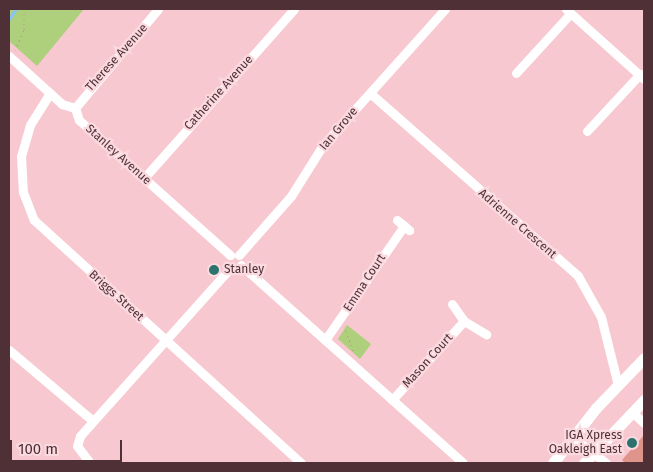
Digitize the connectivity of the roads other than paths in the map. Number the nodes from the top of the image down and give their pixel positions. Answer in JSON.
{"nodes":[{"id":1,"x":158,"y":9,"type":"edge"},
{"id":2,"x":294,"y":9,"type":"edge"},
{"id":3,"x":445,"y":9,"type":"edge"},
{"id":4,"x":568,"y":11,"type":"edge"},
{"id":5,"x":12,"y":53,"type":"edge"},
{"id":6,"x":516,"y":73,"type":"dead end"},
{"id":7,"x":642,"y":77,"type":"edge"},
{"id":8,"x":50,"y":92,"type":"junction"},
{"id":9,"x":370,"y":92,"type":"junction"},
{"id":10,"x":76,"y":108,"type":"junction"},
{"id":11,"x":587,"y":131,"type":"dead end"},
{"id":12,"x":144,"y":178,"type":"junction"},
{"id":13,"x":403,"y":226,"type":"dead end"},
{"id":14,"x":235,"y":255,"type":"junction"},
{"id":15,"x":241,"y":265,"type":"junction"},
{"id":16,"x":231,"y":267,"type":"junction"},
{"id":17,"x":452,"y":304,"type":"dead end"},
{"id":18,"x":464,"y":321,"type":"junction"},
{"id":19,"x":486,"y":334,"type":"dead end"},
{"id":20,"x":325,"y":340,"type":"junction"},
{"id":21,"x":166,"y":341,"type":"junction"},
{"id":22,"x":9,"y":350,"type":"edge"},
{"id":23,"x":644,"y":358,"type":"edge"},
{"id":24,"x":618,"y":385,"type":"junction"},
{"id":25,"x":392,"y":400,"type":"junction"},
{"id":26,"x":644,"y":400,"type":"edge"},
{"id":27,"x":633,"y":413,"type":"junction"},
{"id":28,"x":93,"y":421,"type":"junction"},
{"id":29,"x":644,"y":423,"type":"edge"},
{"id":30,"x":573,"y":437,"type":"junction"},
{"id":31,"x":593,"y":454,"type":"junction"},
{"id":32,"x":90,"y":463,"type":"edge"},
{"id":33,"x":302,"y":463,"type":"edge"},
{"id":34,"x":463,"y":463,"type":"edge"},
{"id":35,"x":553,"y":463,"type":"edge"},
{"id":36,"x":584,"y":463,"type":"edge"},
{"id":37,"x":606,"y":463,"type":"edge"}],
"edges":[{"from":1,"to":10,"type":"street","name":"Therese Avenue"},
{"from":2,"to":12,"type":"street","name":"Catherine Avenue"},
{"from":3,"to":9,"type":"street","name":"Ian Grove"},
{"from":4,"to":6,"type":"street"},
{"from":4,"to":7,"type":"street"},
{"from":5,"to":8,"type":"street","name":"Stanley Avenue"},
{"from":7,"to":11,"type":"street"},
{"from":8,"to":10,"type":"street","name":"Stanley Avenue"},
{"from":8,"to":21,"type":"street","name":"Briggs Street"},
{"from":9,"to":14,"type":"street","name":"Ian Grove"},
{"from":9,"to":24,"type":"street","name":"Adrienne Crescent"},
{"from":10,"to":12,"type":"street","name":"Stanley Avenue"},
{"from":12,"to":14,"type":"street","name":"Stanley Avenue"},
{"from":13,"to":20,"type":"street","name":"Emma Court"},
{"from":14,"to":15,"type":"street"},
{"from":14,"to":16,"type":"street"},
{"from":15,"to":16,"type":"street"},
{"from":15,"to":20,"type":"street"},
{"from":16,"to":21,"type":"street"},
{"from":17,"to":18,"type":"street"},
{"from":18,"to":19,"type":"street"},
{"from":18,"to":25,"type":"street","name":"Mason Court"},
{"from":20,"to":25,"type":"street"},
{"from":21,"to":28,"type":"street"},
{"from":21,"to":33,"type":"street","name":"Briggs Street"},
{"from":22,"to":28,"type":"street"},
{"from":23,"to":24,"type":"main road"},
{"from":24,"to":30,"type":"main road"},
{"from":25,"to":34,"type":"street"},
{"from":26,"to":27,"type":"main road"},
{"from":27,"to":29,"type":"street"},
{"from":27,"to":31,"type":"main road"},
{"from":28,"to":32,"type":"street"},
{"from":30,"to":31,"type":"street"},
{"from":30,"to":35,"type":"main road"},
{"from":31,"to":36,"type":"main road"},
{"from":31,"to":37,"type":"street"}]}
